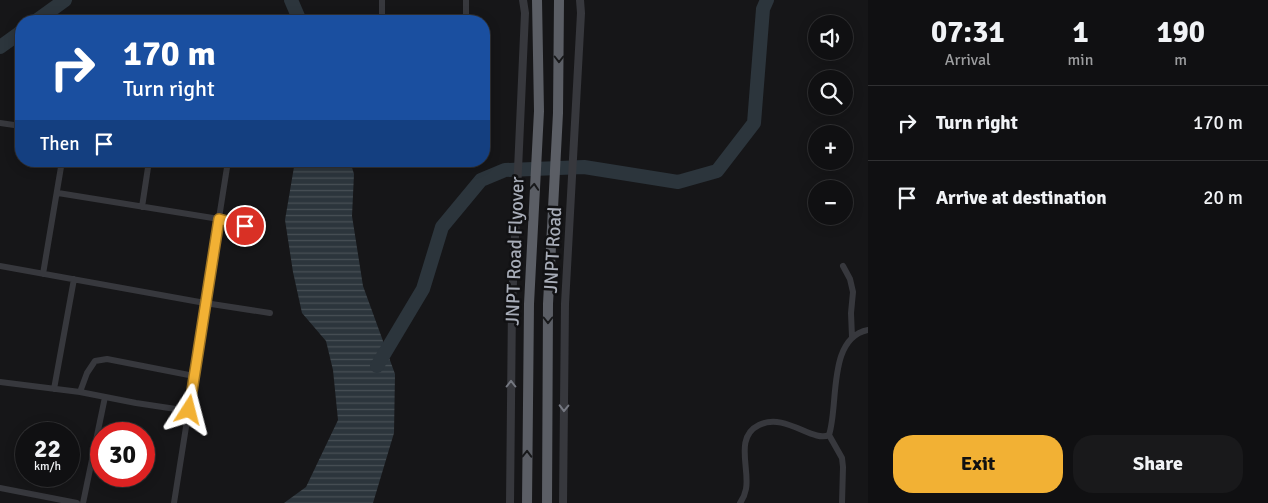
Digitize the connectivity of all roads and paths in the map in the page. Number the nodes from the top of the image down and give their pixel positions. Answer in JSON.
{"nodes":[{"id":1,"x":382,"y":0,"type":"edge"},
{"id":2,"x":466,"y":0,"type":"edge"},
{"id":3,"x":524,"y":0,"type":"edge"},
{"id":4,"x":537,"y":0,"type":"edge"},
{"id":5,"x":580,"y":0,"type":"edge"},
{"id":6,"x":559,"y":5,"type":"edge"},
{"id":7,"x":382,"y":15,"type":"edge"},
{"id":8,"x":466,"y":15,"type":"edge"},
{"id":9,"x":0,"y":123,"type":"edge"},
{"id":10,"x":15,"y":125,"type":"edge"},
{"id":11,"x":61,"y":167,"type":"edge"},
{"id":12,"x":148,"y":167,"type":"edge"},
{"id":13,"x":227,"y":167,"type":"edge"},
{"id":14,"x":58,"y":193,"type":"junction"},
{"id":15,"x":142,"y":207,"type":"junction"},
{"id":16,"x":219,"y":219,"type":"junction"},
{"id":17,"x":258,"y":229,"type":"dead end"},
{"id":18,"x":0,"y":266,"type":"edge"},
{"id":19,"x":843,"y":266,"type":"dead end"},
{"id":20,"x":44,"y":274,"type":"junction"},
{"id":21,"x":74,"y":279,"type":"junction"},
{"id":22,"x":206,"y":303,"type":"junction"},
{"id":23,"x":270,"y":313,"type":"dead end"},
{"id":24,"x":868,"y":330,"type":"edge"},
{"id":25,"x":852,"y":337,"type":"junction"},
{"id":26,"x":194,"y":376,"type":"junction"},
{"id":27,"x":0,"y":382,"type":"edge"},
{"id":28,"x":54,"y":389,"type":"junction"},
{"id":29,"x":80,"y":392,"type":"junction"},
{"id":30,"x":104,"y":397,"type":"junction"},
{"id":31,"x":189,"y":410,"type":"junction"},
{"id":32,"x":828,"y":435,"type":"junction"},
{"id":33,"x":0,"y":488,"type":"edge"},
{"id":34,"x":77,"y":503,"type":"edge"},
{"id":35,"x":83,"y":503,"type":"edge"},
{"id":36,"x":174,"y":503,"type":"edge"},
{"id":37,"x":510,"y":503,"type":"edge"},
{"id":38,"x":527,"y":503,"type":"edge"},
{"id":39,"x":547,"y":503,"type":"edge"},
{"id":40,"x":563,"y":503,"type":"edge"},
{"id":41,"x":740,"y":503,"type":"edge"},
{"id":42,"x":842,"y":503,"type":"edge"}],
"edges":[{"from":1,"to":7,"type":"street"},
{"from":2,"to":8,"type":"street"},
{"from":37,"to":3,"type":"street","name":"JNPT Road","one_way":true},
{"from":38,"to":4,"type":"highway","name":"JNPT Road Flyover","one_way":true},
{"from":5,"to":40,"type":"street","name":"JNPT Road","one_way":true},
{"from":6,"to":39,"type":"highway","name":"JNPT Road Flyover","one_way":true},
{"from":9,"to":10,"type":"street"},
{"from":11,"to":14,"type":"street"},
{"from":12,"to":15,"type":"street"},
{"from":13,"to":16,"type":"street"},
{"from":14,"to":15,"type":"street"},
{"from":14,"to":20,"type":"street"},
{"from":15,"to":16,"type":"street"},
{"from":16,"to":17,"type":"street"},
{"from":16,"to":22,"type":"street"},
{"from":18,"to":20,"type":"street"},
{"from":19,"to":25,"type":"street"},
{"from":20,"to":21,"type":"street"},
{"from":21,"to":22,"type":"street"},
{"from":21,"to":28,"type":"street"},
{"from":22,"to":23,"type":"street"},
{"from":22,"to":26,"type":"street"},
{"from":24,"to":25,"type":"street"},
{"from":25,"to":32,"type":"street"},
{"from":26,"to":29,"type":"street"},
{"from":26,"to":31,"type":"street"},
{"from":27,"to":28,"type":"street"},
{"from":28,"to":29,"type":"street"},
{"from":29,"to":30,"type":"street"},
{"from":30,"to":31,"type":"street"},
{"from":30,"to":35,"type":"street"},
{"from":31,"to":36,"type":"street"},
{"from":32,"to":41,"type":"street"},
{"from":32,"to":42,"type":"street"},
{"from":33,"to":34,"type":"street"}]}
